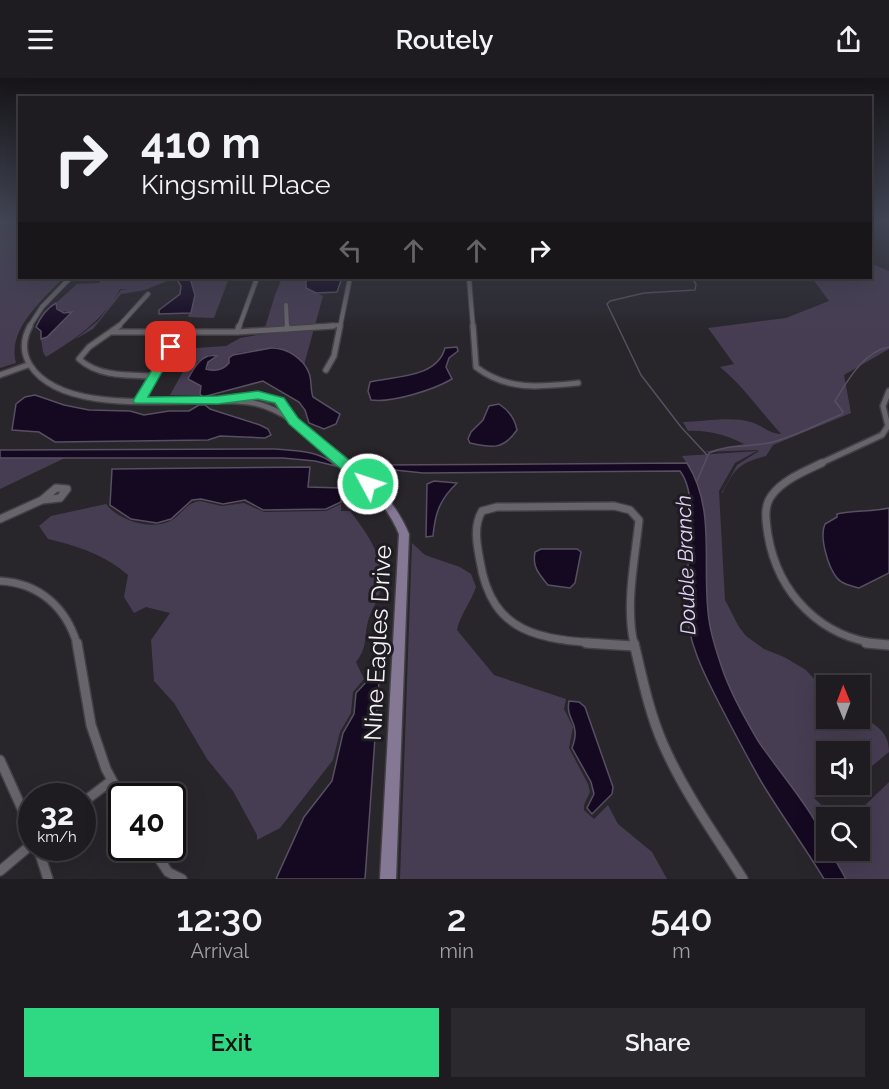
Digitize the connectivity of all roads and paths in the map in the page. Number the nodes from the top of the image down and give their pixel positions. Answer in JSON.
{"nodes":[{"id":1,"x":69,"y":279,"type":"edge"},
{"id":2,"x":257,"y":279,"type":"edge"},
{"id":3,"x":350,"y":279,"type":"edge"},
{"id":4,"x":469,"y":279,"type":"edge"},
{"id":5,"x":148,"y":294,"type":"dead end"},
{"id":6,"x":286,"y":305,"type":"dead end"},
{"id":7,"x":340,"y":325,"type":"junction"},
{"id":8,"x":287,"y":329,"type":"junction"},
{"id":9,"x":112,"y":332,"type":"junction"},
{"id":10,"x":237,"y":332,"type":"junction"},
{"id":11,"x":180,"y":333,"type":"junction"},
{"id":12,"x":28,"y":365,"type":"junction"},
{"id":13,"x":326,"y":370,"type":"dead end"},
{"id":14,"x":0,"y":375,"type":"edge"},
{"id":15,"x":153,"y":376,"type":"junction"},
{"id":16,"x":578,"y":384,"type":"dead end"},
{"id":17,"x":889,"y":391,"type":"edge"},
{"id":18,"x":244,"y":397,"type":"junction"},
{"id":19,"x":218,"y":400,"type":"junction"},
{"id":20,"x":139,"y":401,"type":"junction"},
{"id":21,"x":294,"y":421,"type":"junction"},
{"id":22,"x":42,"y":500,"type":"dead end"},
{"id":23,"x":0,"y":519,"type":"edge"},
{"id":24,"x":0,"y":581,"type":"edge"},
{"id":25,"x":889,"y":645,"type":"edge"},
{"id":26,"x":633,"y":646,"type":"junction"},
{"id":27,"x":0,"y":760,"type":"edge"},
{"id":28,"x":111,"y":782,"type":"joint"},
{"id":29,"x":96,"y":793,"type":"edge"},
{"id":30,"x":18,"y":800,"type":"edge"},
{"id":31,"x":18,"y":856,"type":"edge"},
{"id":32,"x":42,"y":861,"type":"edge"},
{"id":33,"x":159,"y":861,"type":"edge"},
{"id":34,"x":0,"y":871,"type":"edge"},
{"id":35,"x":167,"y":876,"type":"edge"},
{"id":36,"x":48,"y":879,"type":"edge"},
{"id":37,"x":182,"y":879,"type":"edge"},
{"id":38,"x":388,"y":879,"type":"edge"},
{"id":39,"x":743,"y":879,"type":"edge"}],
"edges":[{"from":1,"to":12,"type":"street"},
{"from":2,"to":10,"type":"street"},
{"from":3,"to":7,"type":"street"},
{"from":4,"to":16,"type":"street"},
{"from":5,"to":9,"type":"street"},
{"from":6,"to":8,"type":"street"},
{"from":7,"to":8,"type":"street"},
{"from":7,"to":13,"type":"street"},
{"from":8,"to":10,"type":"street"},
{"from":9,"to":11,"type":"street"},
{"from":9,"to":15,"type":"street"},
{"from":10,"to":11,"type":"street"},
{"from":11,"to":15,"type":"street"},
{"from":12,"to":14,"type":"street"},
{"from":12,"to":20,"type":"street","name":"Nine Eagles Drive"},
{"from":15,"to":20,"type":"street"},
{"from":17,"to":25,"type":"street"},
{"from":18,"to":19,"type":"street","name":"Nine Eagles Drive"},
{"from":18,"to":21,"type":"street","name":"Nine Eagles Drive"},
{"from":18,"to":21,"type":"street","name":"Nine Eagles Drive"},
{"from":19,"to":20,"type":"street","name":"Nine Eagles Drive"},
{"from":19,"to":21,"type":"street","name":"Nine Eagles Drive"},
{"from":21,"to":38,"type":"street","name":"Nine Eagles Drive"},
{"from":22,"to":23,"type":"street"},
{"from":24,"to":28,"type":"street"},
{"from":26,"to":26,"type":"street"},
{"from":26,"to":39,"type":"street"},
{"from":27,"to":30,"type":"street"},
{"from":28,"to":29,"type":"street"},
{"from":31,"to":34,"type":"street"},
{"from":32,"to":36,"type":"street"},
{"from":33,"to":35,"type":"street"},
{"from":35,"to":37,"type":"street"}]}
